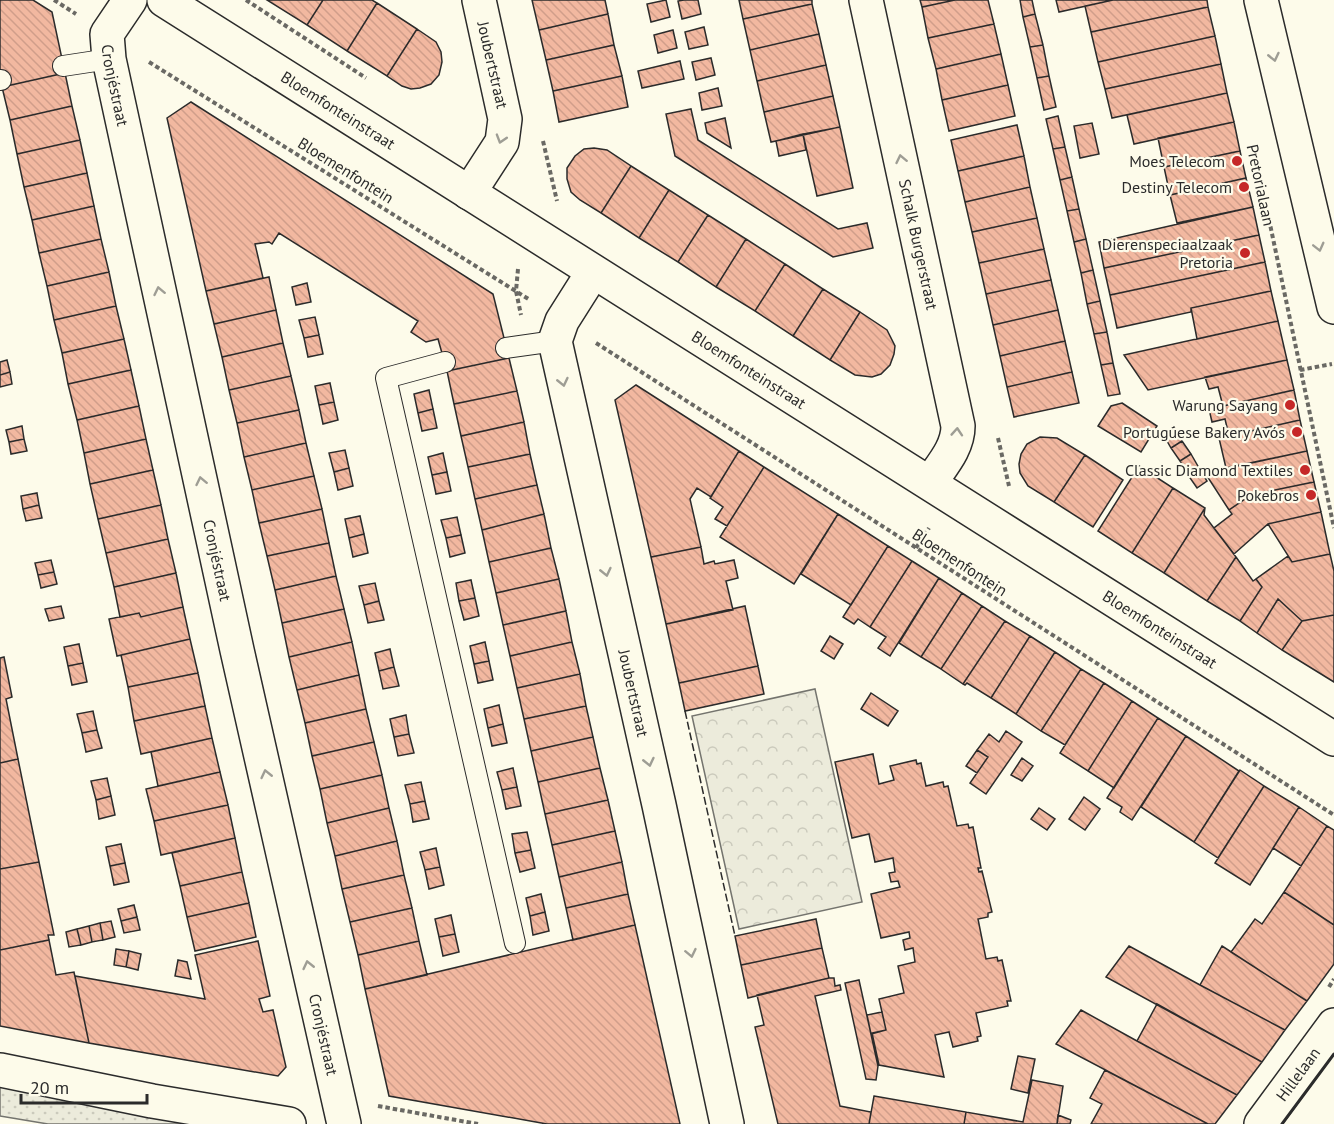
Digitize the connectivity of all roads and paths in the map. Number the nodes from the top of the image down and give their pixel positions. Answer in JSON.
{"nodes":[{"id":1,"x":130,"y":0,"type":"edge"},
{"id":2,"x":164,"y":0,"type":"edge"},
{"id":3,"x":246,"y":0,"type":"edge"},
{"id":4,"x":479,"y":0,"type":"edge"},
{"id":5,"x":866,"y":0,"type":"edge"},
{"id":6,"x":1261,"y":0,"type":"edge"},
{"id":7,"x":109,"y":59,"type":"junction"},
{"id":8,"x":146,"y":60,"type":"dead end"},
{"id":9,"x":63,"y":66,"type":"dead end"},
{"id":10,"x":374,"y":84,"type":"dead end"},
{"id":11,"x":1253,"y":146,"type":"dead end"},
{"id":12,"x":469,"y":193,"type":"junction"},
{"id":13,"x":593,"y":272,"type":"junction"},
{"id":14,"x":1333,"y":298,"type":"edge"},
{"id":15,"x":534,"y":303,"type":"dead end"},
{"id":16,"x":591,"y":340,"type":"dead end"},
{"id":17,"x":555,"y":341,"type":"junction"},
{"id":18,"x":506,"y":348,"type":"dead end"},
{"id":19,"x":445,"y":362,"type":"dead end"},
{"id":20,"x":1332,"y":364,"type":"dead end"},
{"id":21,"x":1300,"y":370,"type":"junction"},
{"id":22,"x":930,"y":483,"type":"junction"},
{"id":23,"x":1334,"y":528,"type":"edge"},
{"id":24,"x":1334,"y":739,"type":"edge"},
{"id":25,"x":1334,"y":815,"type":"edge"},
{"id":26,"x":515,"y":943,"type":"dead end"},
{"id":27,"x":1334,"y":1025,"type":"edge"},
{"id":28,"x":0,"y":1070,"type":"edge"},
{"id":29,"x":377,"y":1106,"type":"dead end"},
{"id":30,"x":289,"y":1124,"type":"edge"},
{"id":31,"x":345,"y":1124,"type":"edge"},
{"id":32,"x":478,"y":1124,"type":"edge"},
{"id":33,"x":727,"y":1124,"type":"edge"},
{"id":34,"x":1260,"y":1124,"type":"edge"}],
"edges":[{"from":1,"to":7,"type":"street","name":"Cronjéstraat"},
{"from":2,"to":12,"type":"street","name":"Bloemfonteinstraat"},
{"from":3,"to":10,"type":"path"},
{"from":4,"to":12,"type":"street","name":"Joubertstraat","one_way":true},
{"from":22,"to":5,"type":"street","name":"Schalk Burgerstraat","one_way":true},
{"from":6,"to":14,"type":"street","one_way":true},
{"from":7,"to":9,"type":"lane"},
{"from":31,"to":7,"type":"street","name":"Cronjéstraat","one_way":true},
{"from":8,"to":15,"type":"path","name":"Bloemenfontein"},
{"from":11,"to":21,"type":"path","name":"Pretorialaan"},
{"from":12,"to":13,"type":"street","name":"Bloemfonteinstraat"},
{"from":13,"to":17,"type":"street"},
{"from":13,"to":22,"type":"street","name":"Bloemfonteinstraat"},
{"from":16,"to":25,"type":"path","name":"Bloemenfontein"},
{"from":17,"to":18,"type":"lane"},
{"from":17,"to":33,"type":"street","name":"Joubertstraat","one_way":true},
{"from":19,"to":26,"type":"lane"},
{"from":20,"to":21,"type":"path"},
{"from":21,"to":23,"type":"path","name":"Pretorialaan"},
{"from":22,"to":24,"type":"street","name":"Bloemfonteinstraat"},
{"from":27,"to":34,"type":"street","name":"Hillelaan"},
{"from":28,"to":30,"type":"street"},
{"from":29,"to":32,"type":"path"}]}
